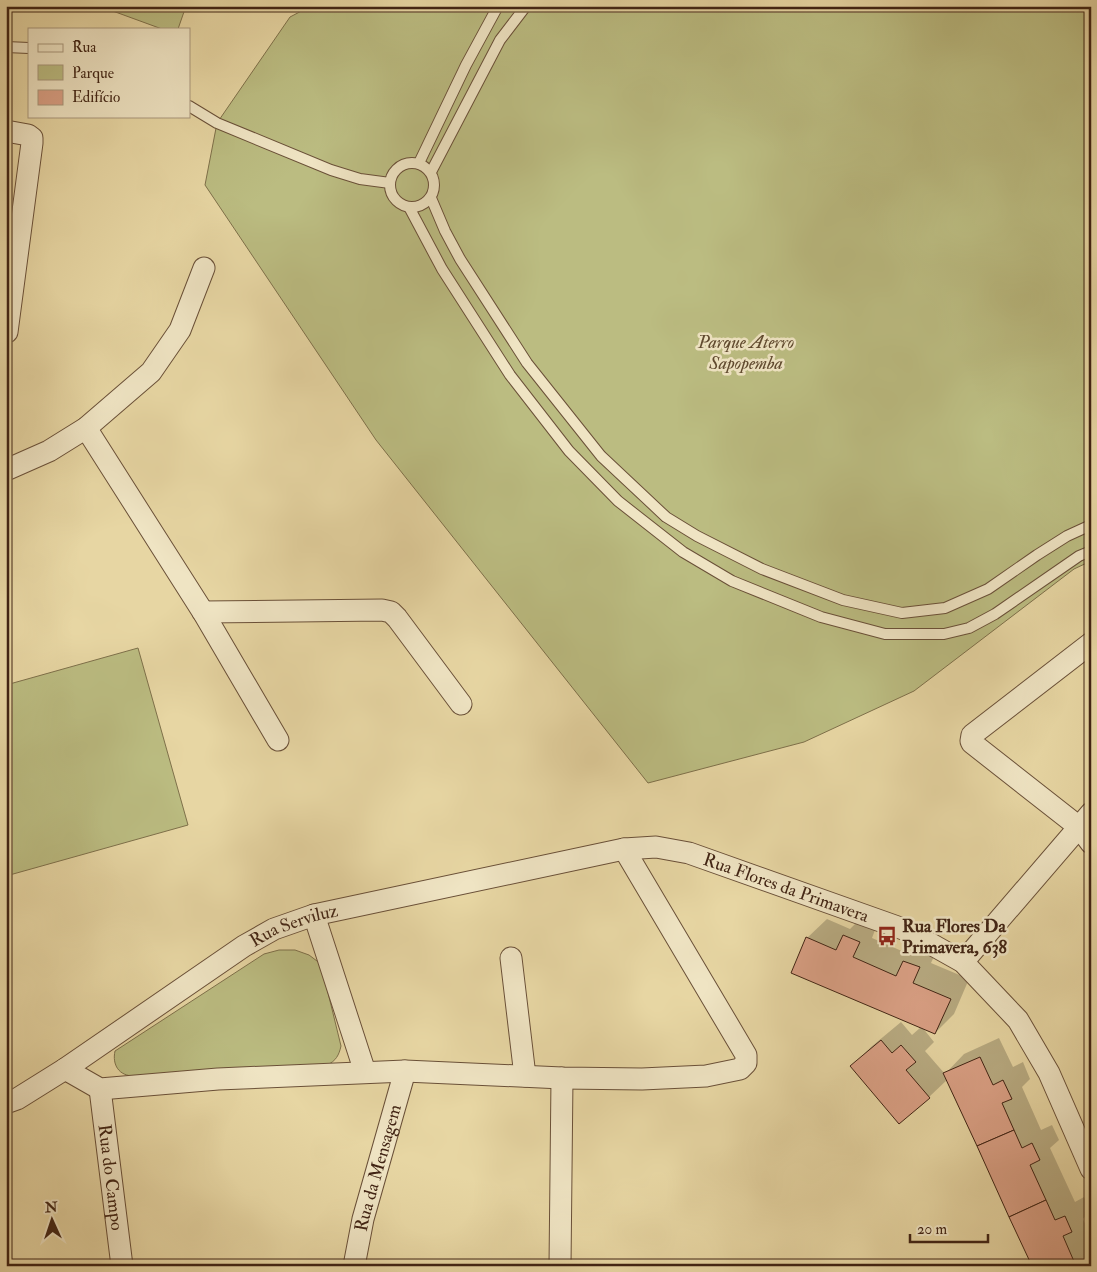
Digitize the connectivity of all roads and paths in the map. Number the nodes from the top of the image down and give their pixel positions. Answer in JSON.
{"nodes":[{"id":1,"x":498,"y":6,"type":"edge"},
{"id":2,"x":526,"y":6,"type":"edge"},
{"id":3,"x":6,"y":47,"type":"edge"},
{"id":4,"x":28,"y":48,"type":"edge"},
{"id":5,"x":190,"y":107,"type":"edge"},
{"id":6,"x":6,"y":131,"type":"edge"},
{"id":7,"x":419,"y":164,"type":"junction"},
{"id":8,"x":431,"y":172,"type":"junction"},
{"id":9,"x":390,"y":182,"type":"junction"},
{"id":10,"x":431,"y":198,"type":"junction"},
{"id":11,"x":409,"y":207,"type":"junction"},
{"id":12,"x":204,"y":268,"type":"dead end"},
{"id":13,"x":7,"y":332,"type":"edge"},
{"id":14,"x":86,"y":428,"type":"junction"},
{"id":15,"x":6,"y":470,"type":"edge"},
{"id":16,"x":1091,"y":525,"type":"edge"},
{"id":17,"x":1091,"y":551,"type":"edge"},
{"id":18,"x":203,"y":612,"type":"junction"},
{"id":19,"x":1091,"y":644,"type":"edge"},
{"id":20,"x":460,"y":704,"type":"dead end"},
{"id":21,"x":278,"y":740,"type":"dead end"},
{"id":22,"x":1087,"y":828,"type":"edge"},
{"id":23,"x":624,"y":849,"type":"junction"},
{"id":24,"x":314,"y":915,"type":"junction"},
{"id":25,"x":511,"y":958,"type":"dead end"},
{"id":26,"x":963,"y":962,"type":"junction"},
{"id":27,"x":66,"y":1069,"type":"junction"},
{"id":28,"x":405,"y":1071,"type":"junction"},
{"id":29,"x":365,"y":1072,"type":"junction"},
{"id":30,"x":526,"y":1076,"type":"junction"},
{"id":31,"x":562,"y":1078,"type":"junction"},
{"id":32,"x":100,"y":1089,"type":"junction"},
{"id":33,"x":6,"y":1103,"type":"edge"},
{"id":34,"x":1086,"y":1144,"type":"edge"},
{"id":35,"x":1091,"y":1169,"type":"edge"},
{"id":36,"x":122,"y":1266,"type":"edge"},
{"id":37,"x":354,"y":1266,"type":"edge"},
{"id":38,"x":560,"y":1266,"type":"edge"}],
"edges":[{"from":1,"to":7,"type":"lane"},
{"from":2,"to":8,"type":"lane"},
{"from":3,"to":4,"type":"lane"},
{"from":5,"to":9,"type":"lane"},
{"from":6,"to":13,"type":"street"},
{"from":7,"to":8,"type":"lane"},
{"from":7,"to":9,"type":"lane"},
{"from":8,"to":10,"type":"lane"},
{"from":9,"to":11,"type":"lane"},
{"from":10,"to":11,"type":"lane"},
{"from":10,"to":16,"type":"lane"},
{"from":11,"to":17,"type":"lane"},
{"from":12,"to":14,"type":"street"},
{"from":14,"to":15,"type":"street"},
{"from":14,"to":18,"type":"street"},
{"from":18,"to":20,"type":"street"},
{"from":18,"to":21,"type":"street"},
{"from":19,"to":22,"type":"street"},
{"from":22,"to":26,"type":"street"},
{"from":23,"to":24,"type":"street","name":"Rua Serviluz"},
{"from":23,"to":26,"type":"street","name":"Rua Flores da Primavera"},
{"from":23,"to":31,"type":"street"},
{"from":24,"to":27,"type":"street","name":"Rua Serviluz"},
{"from":24,"to":29,"type":"street"},
{"from":25,"to":30,"type":"street"},
{"from":26,"to":34,"type":"street","name":"Rua Flores da Primavera"},
{"from":27,"to":32,"type":"street"},
{"from":27,"to":33,"type":"street","name":"Rua Serviluz"},
{"from":28,"to":29,"type":"street"},
{"from":28,"to":30,"type":"street"},
{"from":28,"to":37,"type":"street","name":"Rua da Mensagem"},
{"from":29,"to":32,"type":"street"},
{"from":30,"to":31,"type":"street"},
{"from":31,"to":38,"type":"street"},
{"from":32,"to":36,"type":"street","name":"Rua do Campo"},
{"from":34,"to":35,"type":"street","name":"Rua Flores da Primavera"}]}
